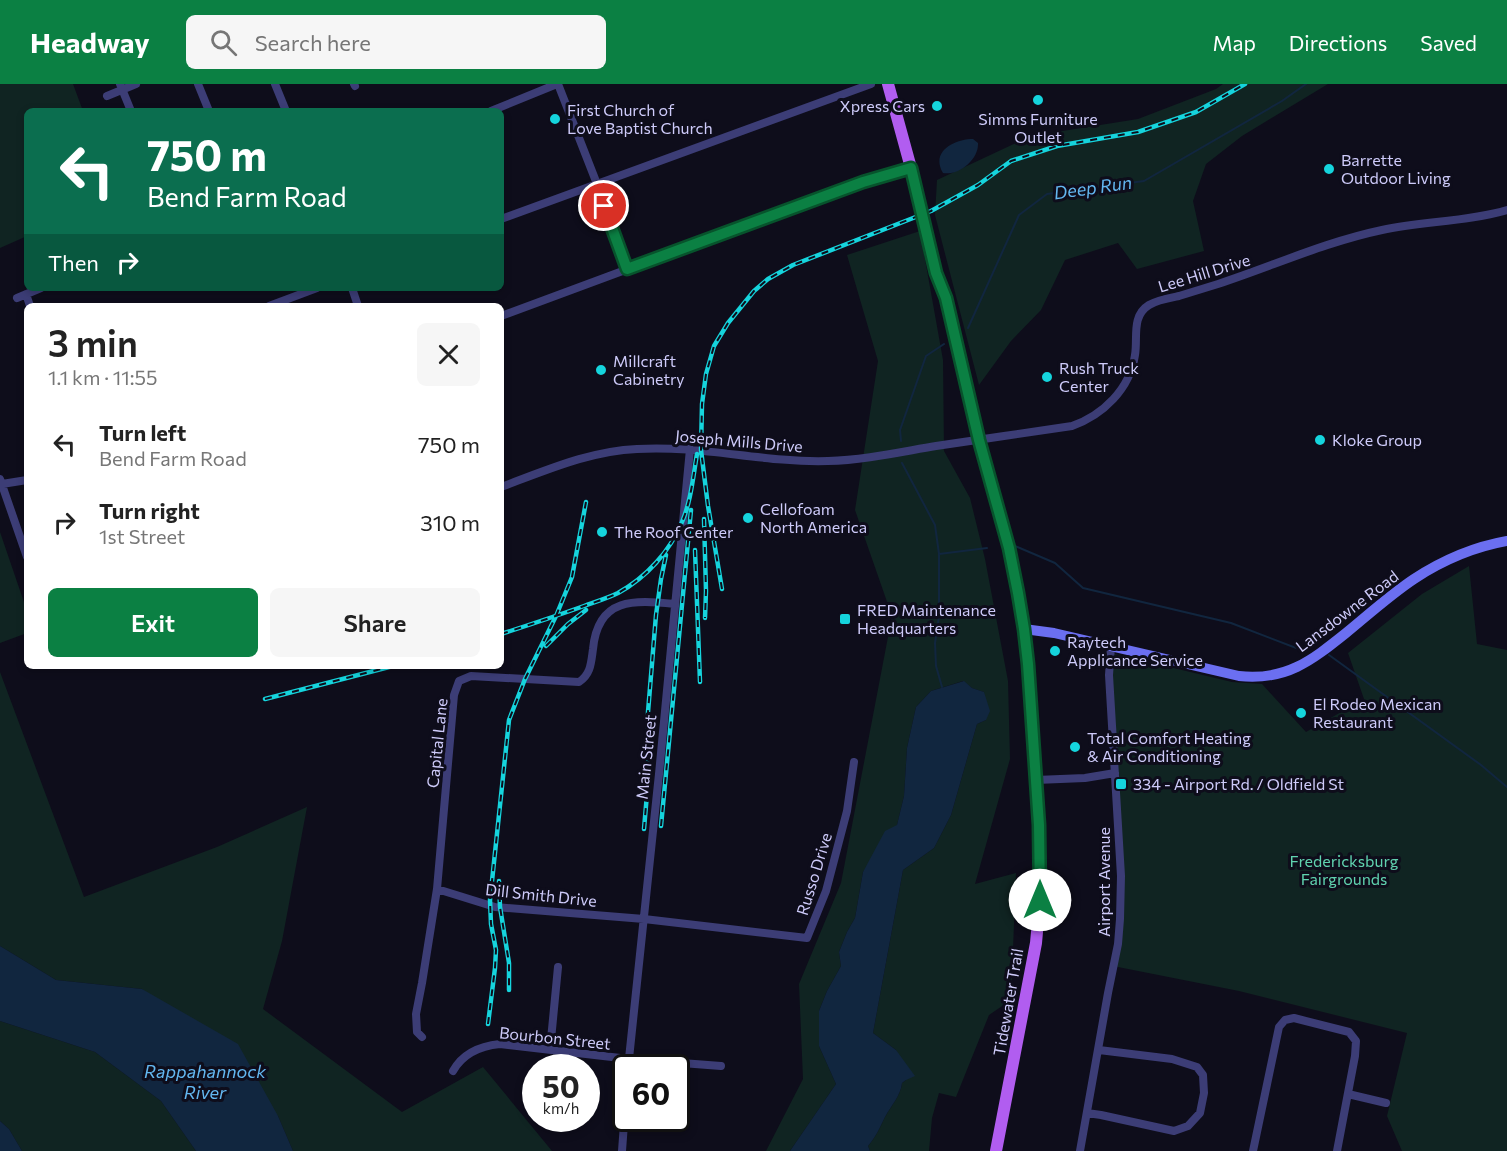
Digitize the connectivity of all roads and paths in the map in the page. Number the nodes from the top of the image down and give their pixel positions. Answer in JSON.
{"nodes":[{"id":1,"x":136,"y":84,"type":"edge"},
{"id":2,"x":198,"y":84,"type":"edge"},
{"id":3,"x":275,"y":84,"type":"edge"},
{"id":4,"x":558,"y":84,"type":"edge"},
{"id":5,"x":872,"y":84,"type":"edge"},
{"id":6,"x":888,"y":84,"type":"edge"},
{"id":7,"x":121,"y":87,"type":"edge"},
{"id":8,"x":107,"y":96,"type":"dead end"},
{"id":9,"x":130,"y":108,"type":"edge"},
{"id":10,"x":208,"y":108,"type":"edge"},
{"id":11,"x":285,"y":108,"type":"edge"},
{"id":12,"x":498,"y":108,"type":"edge"},
{"id":13,"x":911,"y":168,"type":"junction"},
{"id":14,"x":597,"y":184,"type":"junction"},
{"id":15,"x":1507,"y":210,"type":"edge"},
{"id":16,"x":504,"y":218,"type":"edge"},
{"id":17,"x":627,"y":269,"type":"junction"},
{"id":18,"x":34,"y":291,"type":"edge"},
{"id":19,"x":309,"y":291,"type":"edge"},
{"id":20,"x":26,"y":294,"type":"junction"},
{"id":21,"x":17,"y":298,"type":"dead end"},
{"id":22,"x":29,"y":303,"type":"edge"},
{"id":23,"x":276,"y":303,"type":"edge"},
{"id":24,"x":504,"y":315,"type":"edge"},
{"id":25,"x":979,"y":440,"type":"junction"},
{"id":26,"x":690,"y":449,"type":"junction"},
{"id":27,"x":24,"y":480,"type":"edge"},
{"id":28,"x":1,"y":482,"type":"edge"},
{"id":29,"x":504,"y":486,"type":"edge"},
{"id":30,"x":1507,"y":542,"type":"edge"},
{"id":31,"x":24,"y":548,"type":"edge"},
{"id":32,"x":675,"y":604,"type":"junction"},
{"id":33,"x":1024,"y":629,"type":"junction"},
{"id":34,"x":1111,"y":647,"type":"junction"},
{"id":35,"x":854,"y":762,"type":"dead end"},
{"id":36,"x":1114,"y":773,"type":"junction"},
{"id":37,"x":1036,"y":780,"type":"junction"},
{"id":38,"x":437,"y":889,"type":"junction"},
{"id":39,"x":644,"y":919,"type":"junction"},
{"id":40,"x":558,"y":967,"type":"dead end"},
{"id":41,"x":422,"y":1037,"type":"dead end"},
{"id":42,"x":550,"y":1050,"type":"junction"},
{"id":43,"x":1099,"y":1050,"type":"junction"},
{"id":44,"x":630,"y":1054,"type":"edge"},
{"id":45,"x":612,"y":1057,"type":"edge"},
{"id":46,"x":690,"y":1064,"type":"edge"},
{"id":47,"x":721,"y":1066,"type":"dead end"},
{"id":48,"x":453,"y":1071,"type":"dead end"},
{"id":49,"x":1348,"y":1094,"type":"junction"},
{"id":50,"x":1386,"y":1103,"type":"dead end"},
{"id":51,"x":1087,"y":1113,"type":"junction"},
{"id":52,"x":623,"y":1132,"type":"edge"},
{"id":53,"x":622,"y":1151,"type":"edge"},
{"id":54,"x":996,"y":1151,"type":"edge"},
{"id":55,"x":1080,"y":1151,"type":"edge"},
{"id":56,"x":1253,"y":1151,"type":"edge"},
{"id":57,"x":1337,"y":1151,"type":"edge"}],
"edges":[{"from":1,"to":7,"type":"street"},
{"from":2,"to":10,"type":"street"},
{"from":3,"to":11,"type":"street"},
{"from":4,"to":12,"type":"street"},
{"from":4,"to":14,"type":"street"},
{"from":5,"to":14,"type":"street"},
{"from":6,"to":13,"type":"main road","name":"Tidewater Trail"},
{"from":7,"to":8,"type":"street"},
{"from":7,"to":9,"type":"street"},
{"from":13,"to":17,"type":"street"},
{"from":13,"to":25,"type":"main road","name":"Tidewater Trail"},
{"from":14,"to":16,"type":"street"},
{"from":14,"to":17,"type":"street"},
{"from":15,"to":25,"type":"street","name":"Lee Hill Drive"},
{"from":17,"to":24,"type":"street"},
{"from":18,"to":20,"type":"street"},
{"from":19,"to":23,"type":"street"},
{"from":20,"to":21,"type":"street"},
{"from":20,"to":22,"type":"street"},
{"from":25,"to":26,"type":"street","name":"Joseph Mills Drive"},
{"from":25,"to":33,"type":"main road","name":"Tidewater Trail"},
{"from":26,"to":29,"type":"street","name":"Joseph Mills Drive"},
{"from":26,"to":32,"type":"street","name":"Main Street"},
{"from":27,"to":28,"type":"street"},
{"from":28,"to":31,"type":"street"},
{"from":30,"to":34,"type":"main road","name":"Lansdowne Road"},
{"from":32,"to":38,"type":"street","name":"Capital Lane"},
{"from":32,"to":39,"type":"street","name":"Main Street"},
{"from":33,"to":34,"type":"main road","name":"Lansdowne Road"},
{"from":33,"to":37,"type":"main road","name":"Tidewater Trail"},
{"from":34,"to":36,"type":"street","name":"Airport Avenue"},
{"from":35,"to":39,"type":"street","name":"Russo Drive"},
{"from":36,"to":37,"type":"street"},
{"from":36,"to":43,"type":"street","name":"Airport Avenue"},
{"from":37,"to":54,"type":"main road","name":"Tidewater Trail"},
{"from":38,"to":39,"type":"street","name":"Dill Smith Drive"},
{"from":38,"to":41,"type":"street","name":"Capital Lane"},
{"from":39,"to":44,"type":"street","name":"Main Street"},
{"from":40,"to":42,"type":"street"},
{"from":42,"to":45,"type":"street","name":"Bourbon Street"},
{"from":42,"to":48,"type":"street","name":"Bourbon Street"},
{"from":43,"to":51,"type":"street","name":"Airport Avenue"},
{"from":43,"to":51,"type":"street"},
{"from":46,"to":47,"type":"street","name":"Bourbon Street"},
{"from":49,"to":50,"type":"street"},
{"from":49,"to":56,"type":"street"},
{"from":49,"to":57,"type":"street"},
{"from":51,"to":55,"type":"street","name":"Airport Avenue"},
{"from":52,"to":53,"type":"street"}]}
